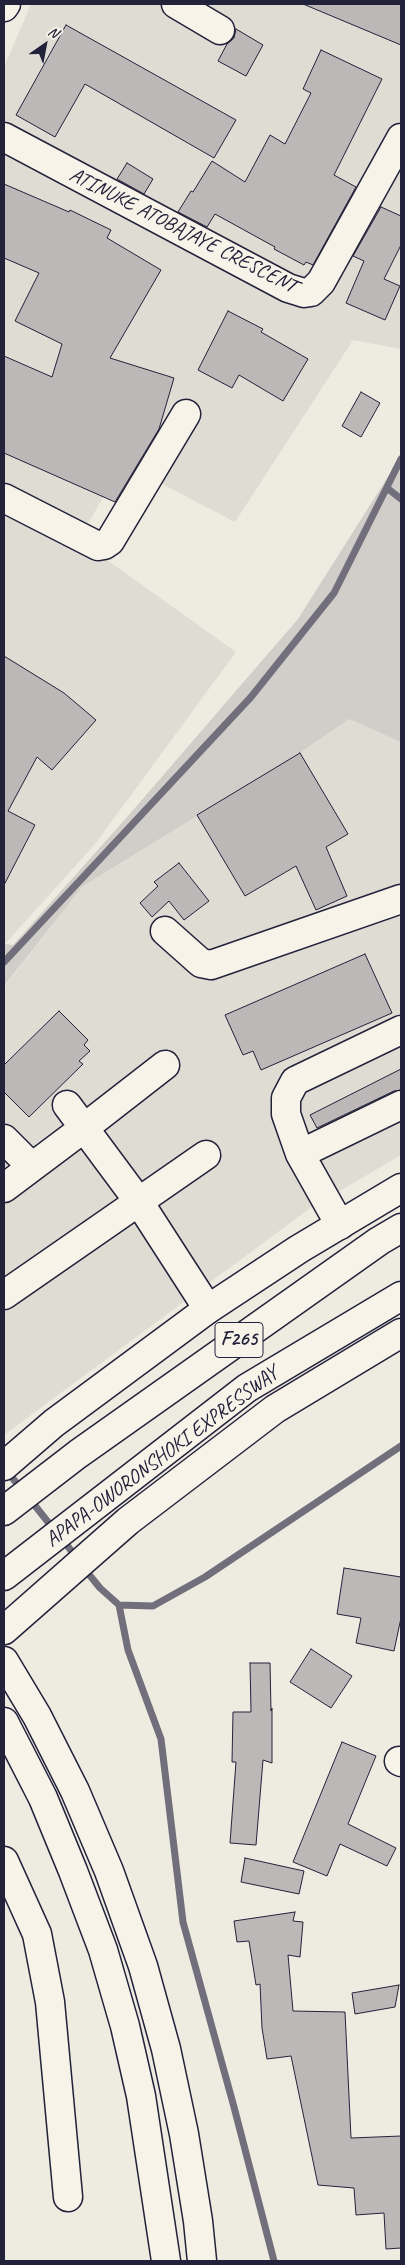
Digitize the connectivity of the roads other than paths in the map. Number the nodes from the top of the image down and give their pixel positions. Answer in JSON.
{"nodes":[{"id":1,"x":6,"y":4,"type":"edge"},
{"id":2,"x":176,"y":4,"type":"edge"},
{"id":3,"x":4,"y":7,"type":"edge"},
{"id":4,"x":220,"y":30,"type":"dead end"},
{"id":5,"x":4,"y":137,"type":"edge"},
{"id":6,"x":401,"y":138,"type":"edge"},
{"id":7,"x":186,"y":414,"type":"dead end"},
{"id":8,"x":4,"y":498,"type":"edge"},
{"id":9,"x":401,"y":899,"type":"edge"},
{"id":10,"x":165,"y":931,"type":"dead end"},
{"id":11,"x":401,"y":1030,"type":"edge"},
{"id":12,"x":165,"y":1065,"type":"dead end"},
{"id":13,"x":67,"y":1105,"type":"dead end"},
{"id":14,"x":401,"y":1105,"type":"edge"},
{"id":15,"x":84,"y":1128,"type":"junction"},
{"id":16,"x":4,"y":1139,"type":"edge"},
{"id":17,"x":206,"y":1154,"type":"dead end"},
{"id":18,"x":300,"y":1154,"type":"junction"},
{"id":19,"x":32,"y":1167,"type":"junction"},
{"id":20,"x":4,"y":1188,"type":"edge"},
{"id":21,"x":401,"y":1188,"type":"edge"},
{"id":22,"x":139,"y":1202,"type":"junction"},
{"id":23,"x":340,"y":1225,"type":"junction"},
{"id":24,"x":401,"y":1228,"type":"edge"},
{"id":25,"x":4,"y":1295,"type":"edge"},
{"id":26,"x":401,"y":1296,"type":"edge"},
{"id":27,"x":208,"y":1309,"type":"junction"},
{"id":28,"x":401,"y":1333,"type":"edge"},
{"id":29,"x":4,"y":1466,"type":"edge"},
{"id":30,"x":4,"y":1511,"type":"edge"},
{"id":31,"x":5,"y":1576,"type":"edge"},
{"id":32,"x":4,"y":1630,"type":"edge"},
{"id":33,"x":4,"y":1661,"type":"edge"},
{"id":34,"x":4,"y":1722,"type":"edge"},
{"id":35,"x":4,"y":1860,"type":"edge"},
{"id":36,"x":68,"y":2197,"type":"dead end"},
{"id":37,"x":166,"y":2261,"type":"edge"},
{"id":38,"x":202,"y":2261,"type":"edge"}],
"edges":[{"from":1,"to":3,"type":"main road"},
{"from":2,"to":4,"type":"main road"},
{"from":5,"to":6,"type":"main road","name":"ATINUKE ATOBAJAYE CRESCENT"},
{"from":7,"to":8,"type":"main road"},
{"from":9,"to":10,"type":"main road"},
{"from":11,"to":18,"type":"main road"},
{"from":12,"to":15,"type":"main road"},
{"from":13,"to":15,"type":"main road"},
{"from":14,"to":18,"type":"main road"},
{"from":15,"to":19,"type":"main road"},
{"from":15,"to":22,"type":"main road"},
{"from":16,"to":19,"type":"main road"},
{"from":17,"to":22,"type":"main road"},
{"from":18,"to":23,"type":"main road"},
{"from":19,"to":20,"type":"main road"},
{"from":21,"to":23,"type":"main road"},
{"from":22,"to":25,"type":"main road"},
{"from":22,"to":27,"type":"main road"},
{"from":23,"to":27,"type":"main road"},
{"from":24,"to":30,"type":"main road","number":"F265"},
{"from":26,"to":31,"type":"main road","name":"APAPA-OWORONSHOKI EXPRESSWAY","number":"F265"},
{"from":27,"to":29,"type":"main road"},
{"from":28,"to":32,"type":"main road","name":"APAPA-OWORONSHOKI EXPRESSWAY"},
{"from":33,"to":38,"type":"main road"},
{"from":34,"to":37,"type":"main road"},
{"from":35,"to":36,"type":"main road"}]}
